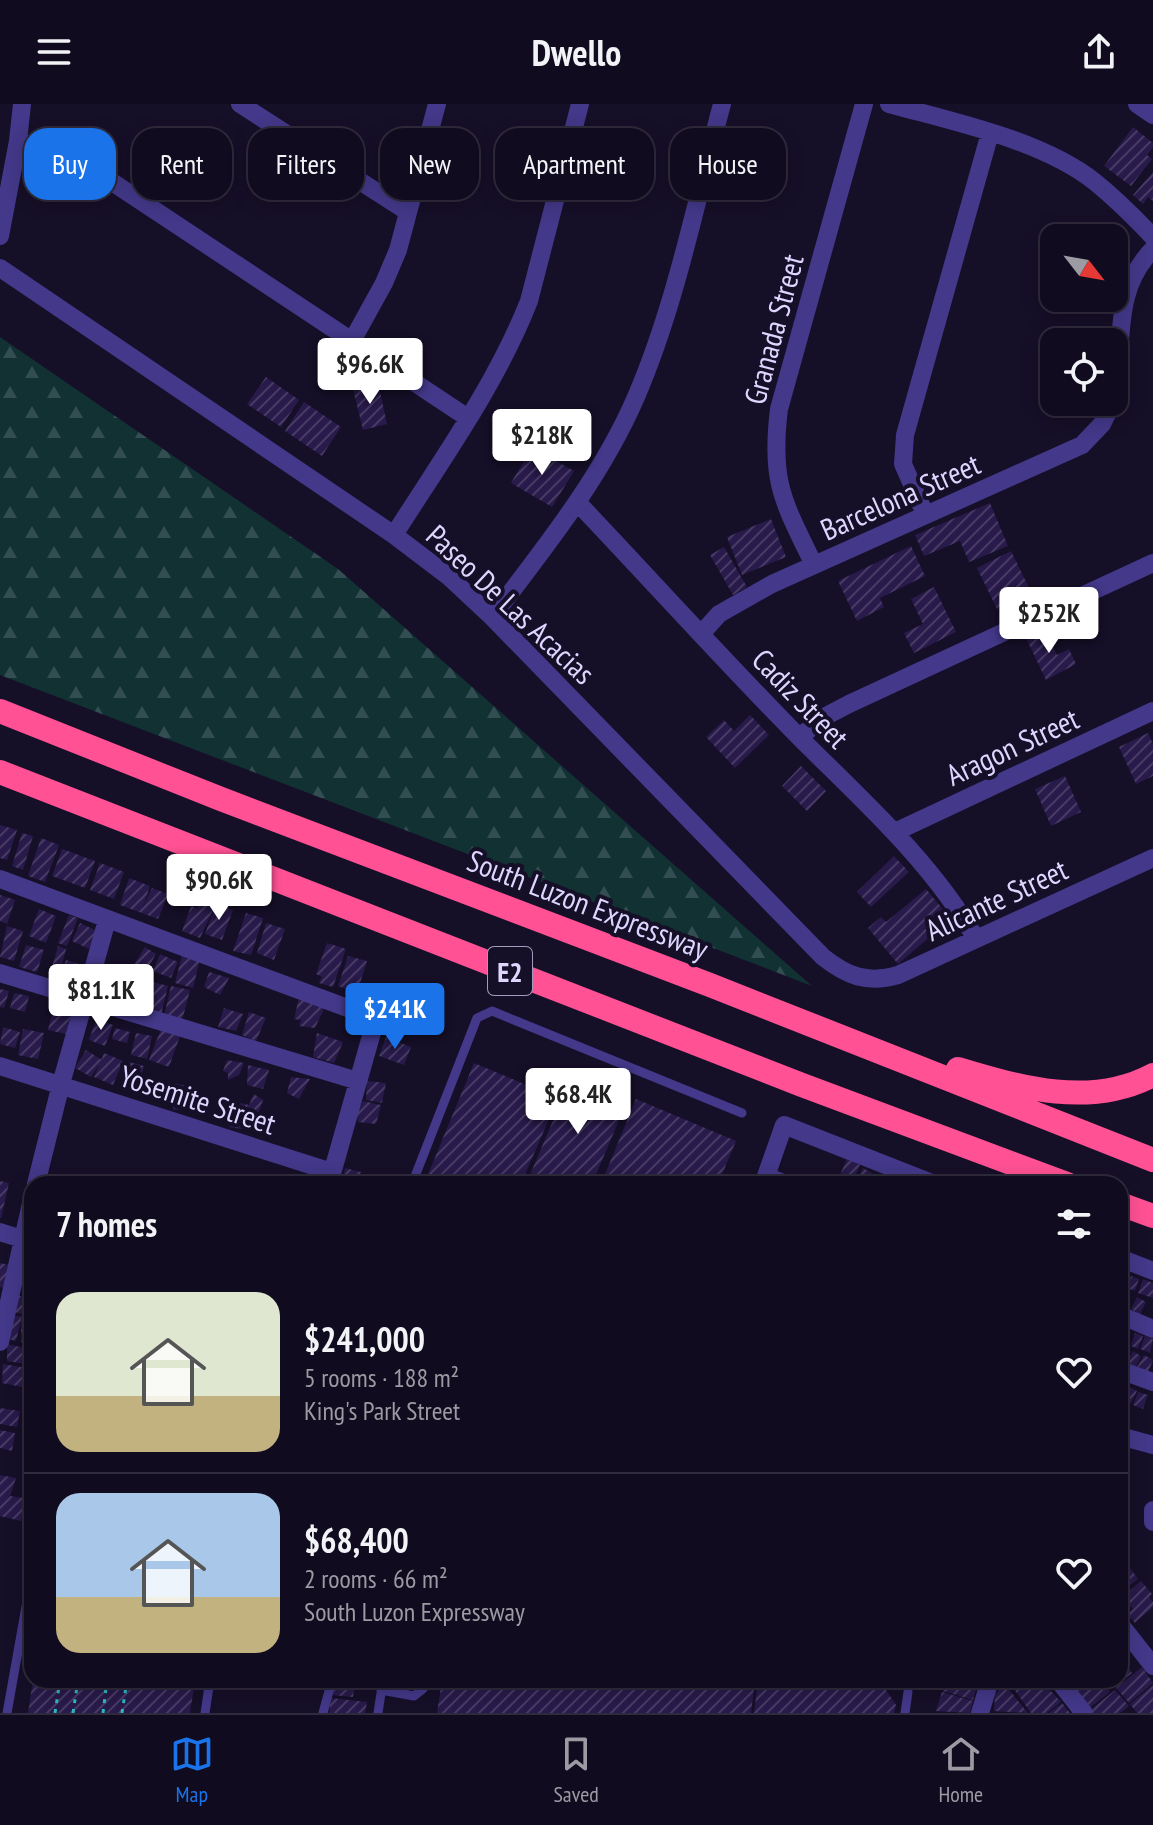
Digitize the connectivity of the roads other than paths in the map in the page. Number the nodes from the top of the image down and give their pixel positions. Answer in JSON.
{"nodes":[{"id":1,"x":22,"y":104,"type":"edge"},
{"id":2,"x":240,"y":104,"type":"edge"},
{"id":3,"x":437,"y":104,"type":"edge"},
{"id":4,"x":580,"y":104,"type":"edge"},
{"id":5,"x":722,"y":104,"type":"edge"},
{"id":6,"x":864,"y":104,"type":"edge"},
{"id":7,"x":889,"y":104,"type":"edge"},
{"id":8,"x":1137,"y":104,"type":"edge"},
{"id":9,"x":1153,"y":115,"type":"edge"},
{"id":10,"x":990,"y":133,"type":"junction"},
{"id":11,"x":18,"y":141,"type":"junction"},
{"id":12,"x":408,"y":212,"type":"junction"},
{"id":13,"x":0,"y":236,"type":"edge"},
{"id":14,"x":1153,"y":237,"type":"edge"},
{"id":15,"x":1153,"y":249,"type":"edge"},
{"id":16,"x":0,"y":268,"type":"edge"},
{"id":17,"x":1122,"y":328,"type":"edge"},
{"id":18,"x":352,"y":341,"type":"junction"},
{"id":19,"x":1106,"y":416,"type":"edge"},
{"id":20,"x":468,"y":418,"type":"junction"},
{"id":21,"x":578,"y":503,"type":"junction"},
{"id":22,"x":925,"y":514,"type":"junction"},
{"id":23,"x":394,"y":535,"type":"junction"},
{"id":24,"x":1153,"y":563,"type":"edge"},
{"id":25,"x":814,"y":565,"type":"junction"},
{"id":26,"x":492,"y":617,"type":"junction"},
{"id":27,"x":701,"y":634,"type":"junction"},
{"id":28,"x":0,"y":711,"type":"edge"},
{"id":29,"x":1153,"y":711,"type":"edge"},
{"id":30,"x":799,"y":737,"type":"junction"},
{"id":31,"x":0,"y":772,"type":"edge"},
{"id":32,"x":895,"y":832,"type":"junction"},
{"id":33,"x":1153,"y":858,"type":"edge"},
{"id":34,"x":0,"y":879,"type":"edge"},
{"id":35,"x":107,"y":920,"type":"junction"},
{"id":36,"x":976,"y":939,"type":"junction"},
{"id":37,"x":0,"y":973,"type":"edge"},
{"id":38,"x":859,"y":979,"type":"joint"},
{"id":39,"x":84,"y":999,"type":"junction"},
{"id":40,"x":890,"y":1056,"type":"junction"},
{"id":41,"x":0,"y":1066,"type":"edge"},
{"id":42,"x":1153,"y":1075,"type":"edge"},
{"id":43,"x":358,"y":1081,"type":"junction"},
{"id":44,"x":61,"y":1084,"type":"junction"},
{"id":45,"x":742,"y":1113,"type":"dead end"},
{"id":46,"x":1153,"y":1160,"type":"edge"},
{"id":47,"x":38,"y":1176,"type":"edge"},
{"id":48,"x":325,"y":1176,"type":"edge"},
{"id":49,"x":332,"y":1176,"type":"edge"},
{"id":50,"x":415,"y":1176,"type":"edge"},
{"id":51,"x":766,"y":1176,"type":"edge"},
{"id":52,"x":914,"y":1176,"type":"edge"},
{"id":53,"x":1046,"y":1176,"type":"edge"},
{"id":54,"x":1128,"y":1207,"type":"edge"},
{"id":55,"x":1153,"y":1216,"type":"edge"},
{"id":56,"x":0,"y":1232,"type":"edge"},
{"id":57,"x":24,"y":1240,"type":"edge"},
{"id":58,"x":24,"y":1252,"type":"edge"},
{"id":59,"x":1128,"y":1261,"type":"edge"},
{"id":60,"x":1153,"y":1271,"type":"edge"},
{"id":61,"x":1128,"y":1318,"type":"edge"},
{"id":62,"x":1153,"y":1329,"type":"edge"},
{"id":63,"x":0,"y":1342,"type":"edge"},
{"id":64,"x":1128,"y":1373,"type":"edge"},
{"id":65,"x":1153,"y":1382,"type":"edge"},
{"id":66,"x":1128,"y":1438,"type":"edge"},
{"id":67,"x":1153,"y":1445,"type":"edge"},
{"id":68,"x":1153,"y":1510,"type":"edge"},
{"id":69,"x":1153,"y":1522,"type":"edge"},
{"id":70,"x":24,"y":1618,"type":"edge"},
{"id":71,"x":1128,"y":1634,"type":"edge"},
{"id":72,"x":1153,"y":1666,"type":"edge"},
{"id":73,"x":209,"y":1688,"type":"edge"},
{"id":74,"x":330,"y":1688,"type":"edge"},
{"id":75,"x":382,"y":1688,"type":"edge"},
{"id":76,"x":391,"y":1688,"type":"edge"},
{"id":77,"x":423,"y":1688,"type":"edge"},
{"id":78,"x":988,"y":1688,"type":"edge"},
{"id":79,"x":1064,"y":1688,"type":"edge"},
{"id":80,"x":908,"y":1692,"type":"dead end"},
{"id":81,"x":7,"y":1713,"type":"edge"},
{"id":82,"x":205,"y":1713,"type":"edge"},
{"id":83,"x":323,"y":1713,"type":"edge"},
{"id":84,"x":378,"y":1713,"type":"edge"},
{"id":85,"x":905,"y":1713,"type":"edge"},
{"id":86,"x":980,"y":1713,"type":"edge"},
{"id":87,"x":1084,"y":1713,"type":"edge"}],
"edges":[{"from":1,"to":11,"type":"street"},
{"from":2,"to":12,"type":"street"},
{"from":3,"to":12,"type":"street"},
{"from":4,"to":20,"type":"street"},
{"from":5,"to":21,"type":"street"},
{"from":6,"to":25,"type":"street","name":"Granada Street"},
{"from":7,"to":10,"type":"street"},
{"from":8,"to":9,"type":"street"},
{"from":10,"to":14,"type":"street"},
{"from":10,"to":22,"type":"street"},
{"from":11,"to":13,"type":"street"},
{"from":11,"to":18,"type":"street"},
{"from":12,"to":18,"type":"street"},
{"from":15,"to":17,"type":"street","name":"Barcelona Street"},
{"from":16,"to":23,"type":"street","name":"Paseo De Las Acacias"},
{"from":18,"to":20,"type":"street"},
{"from":19,"to":22,"type":"street","name":"Barcelona Street"},
{"from":20,"to":23,"type":"street"},
{"from":21,"to":26,"type":"street"},
{"from":21,"to":27,"type":"street","name":"Cadiz Street"},
{"from":22,"to":25,"type":"street","name":"Barcelona Street"},
{"from":23,"to":26,"type":"street","name":"Paseo De Las Acacias"},
{"from":24,"to":30,"type":"street"},
{"from":25,"to":27,"type":"street","name":"Barcelona Street"},
{"from":26,"to":38,"type":"street","name":"Paseo De Las Acacias"},
{"from":27,"to":30,"type":"street","name":"Cadiz Street"},
{"from":28,"to":40,"type":"highway","name":"South Luzon Expressway","number":"E2"},
{"from":29,"to":32,"type":"street","name":"Aragon Street"},
{"from":30,"to":32,"type":"street","name":"Cadiz Street"},
{"from":31,"to":53,"type":"highway","number":"E2"},
{"from":32,"to":36,"type":"street","name":"Cadiz Street"},
{"from":33,"to":36,"type":"street","name":"Alicante Street"},
{"from":34,"to":35,"type":"street"},
{"from":35,"to":39,"type":"street"},
{"from":35,"to":43,"type":"street"},
{"from":36,"to":38,"type":"street","name":"Alicante Street"},
{"from":37,"to":39,"type":"street"},
{"from":39,"to":43,"type":"street"},
{"from":39,"to":44,"type":"street"},
{"from":40,"to":42,"type":"highway"},
{"from":40,"to":46,"type":"highway","name":"South Luzon Expressway","number":"E2"},
{"from":41,"to":44,"type":"street","name":"Yosemite Street"},
{"from":43,"to":49,"type":"street"},
{"from":44,"to":47,"type":"street"},
{"from":44,"to":48,"type":"street","name":"Yosemite Street"},
{"from":45,"to":50,"type":"lane"},
{"from":51,"to":52,"type":"street"},
{"from":54,"to":55,"type":"highway"},
{"from":56,"to":57,"type":"street"},
{"from":58,"to":63,"type":"street"},
{"from":59,"to":60,"type":"street"},
{"from":61,"to":62,"type":"street"},
{"from":64,"to":65,"type":"street"},
{"from":66,"to":67,"type":"street"},
{"from":68,"to":69,"type":"street"},
{"from":70,"to":81,"type":"lane"},
{"from":71,"to":72,"type":"street"},
{"from":73,"to":82,"type":"lane"},
{"from":74,"to":83,"type":"lane"},
{"from":75,"to":84,"type":"lane"},
{"from":76,"to":77,"type":"lane"},
{"from":78,"to":86,"type":"street"},
{"from":79,"to":87,"type":"street"},
{"from":80,"to":85,"type":"lane"}]}
